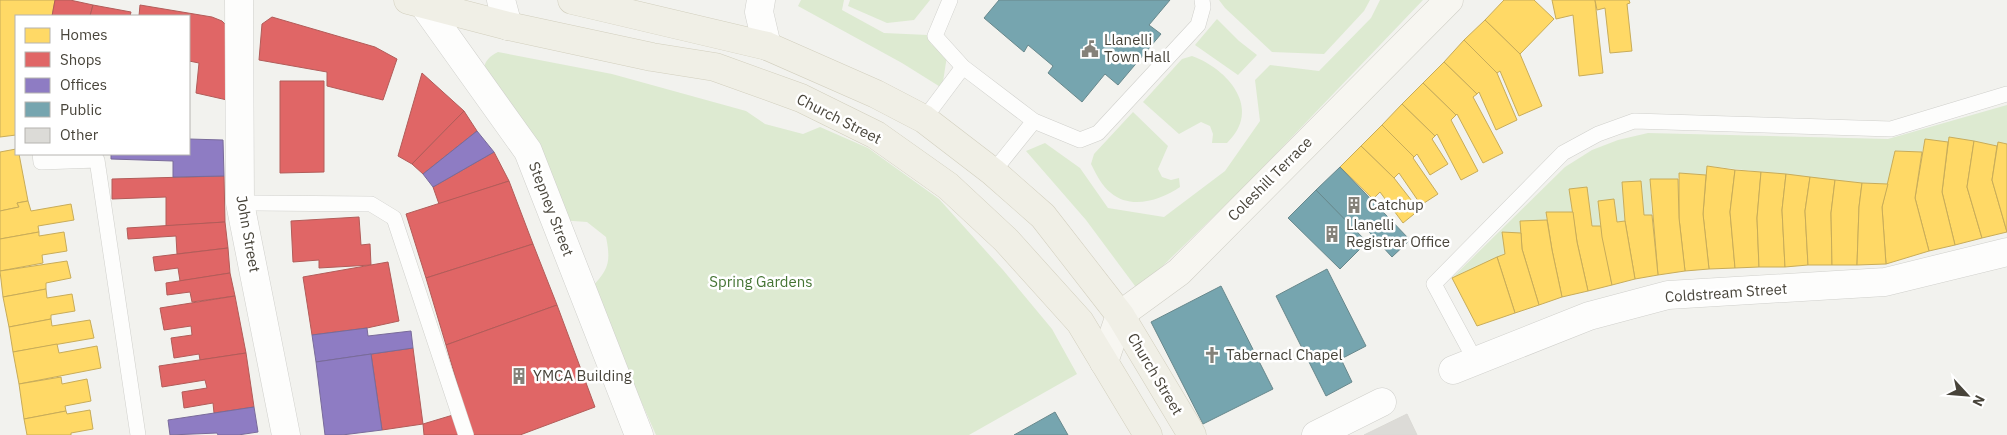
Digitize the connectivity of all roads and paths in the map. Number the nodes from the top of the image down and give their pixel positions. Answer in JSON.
{"nodes":[{"id":1,"x":240,"y":0,"type":"edge"},
{"id":2,"x":572,"y":0,"type":"edge"},
{"id":3,"x":761,"y":0,"type":"edge"},
{"id":4,"x":950,"y":0,"type":"edge"},
{"id":5,"x":1202,"y":0,"type":"edge"},
{"id":6,"x":1449,"y":0,"type":"edge"},
{"id":7,"x":415,"y":2,"type":"edge"},
{"id":8,"x":504,"y":13,"type":"edge"},
{"id":9,"x":767,"y":46,"type":"junction"},
{"id":10,"x":962,"y":67,"type":"junction"},
{"id":11,"x":2007,"y":94,"type":"edge"},
{"id":12,"x":924,"y":119,"type":"junction"},
{"id":13,"x":1034,"y":120,"type":"junction"},
{"id":14,"x":40,"y":155,"type":"edge"},
{"id":15,"x":993,"y":172,"type":"junction"},
{"id":16,"x":240,"y":203,"type":"junction"},
{"id":17,"x":2007,"y":252,"type":"edge"},
{"id":18,"x":1120,"y":315,"type":"junction"},
{"id":19,"x":1104,"y":362,"type":"junction"},
{"id":20,"x":1465,"y":366,"type":"joint"},
{"id":21,"x":1382,"y":402,"type":"dead end"},
{"id":22,"x":138,"y":435,"type":"edge"},
{"id":23,"x":286,"y":435,"type":"edge"},
{"id":24,"x":466,"y":435,"type":"edge"},
{"id":25,"x":638,"y":435,"type":"edge"},
{"id":26,"x":1148,"y":435,"type":"edge"},
{"id":27,"x":1192,"y":435,"type":"edge"},
{"id":28,"x":1316,"y":435,"type":"edge"}],
"edges":[{"from":1,"to":16,"type":"street","name":"John Street"},
{"from":2,"to":9,"type":"main road","name":"Church Street"},
{"from":3,"to":9,"type":"street"},
{"from":4,"to":10,"type":"lane"},
{"from":5,"to":13,"type":"lane"},
{"from":6,"to":18,"type":"main road","name":"Coleshill Terrace"},
{"from":7,"to":8,"type":"main road","name":"Church Street"},
{"from":7,"to":25,"type":"street","name":"Stepney Street"},
{"from":8,"to":19,"type":"main road","name":"Church Street"},
{"from":9,"to":12,"type":"main road","name":"Church Street"},
{"from":10,"to":12,"type":"lane"},
{"from":10,"to":13,"type":"lane"},
{"from":11,"to":20,"type":"lane"},
{"from":12,"to":15,"type":"main road","name":"Church Street"},
{"from":13,"to":15,"type":"lane"},
{"from":14,"to":22,"type":"lane"},
{"from":15,"to":18,"type":"main road","name":"Church Street"},
{"from":16,"to":23,"type":"street","name":"John Street"},
{"from":16,"to":24,"type":"lane"},
{"from":17,"to":20,"type":"street","name":"Coldstream Street"},
{"from":18,"to":19,"type":"main road"},
{"from":18,"to":27,"type":"main road","name":"Church Street"},
{"from":19,"to":26,"type":"main road","name":"Church Street"},
{"from":21,"to":28,"type":"street"}]}
